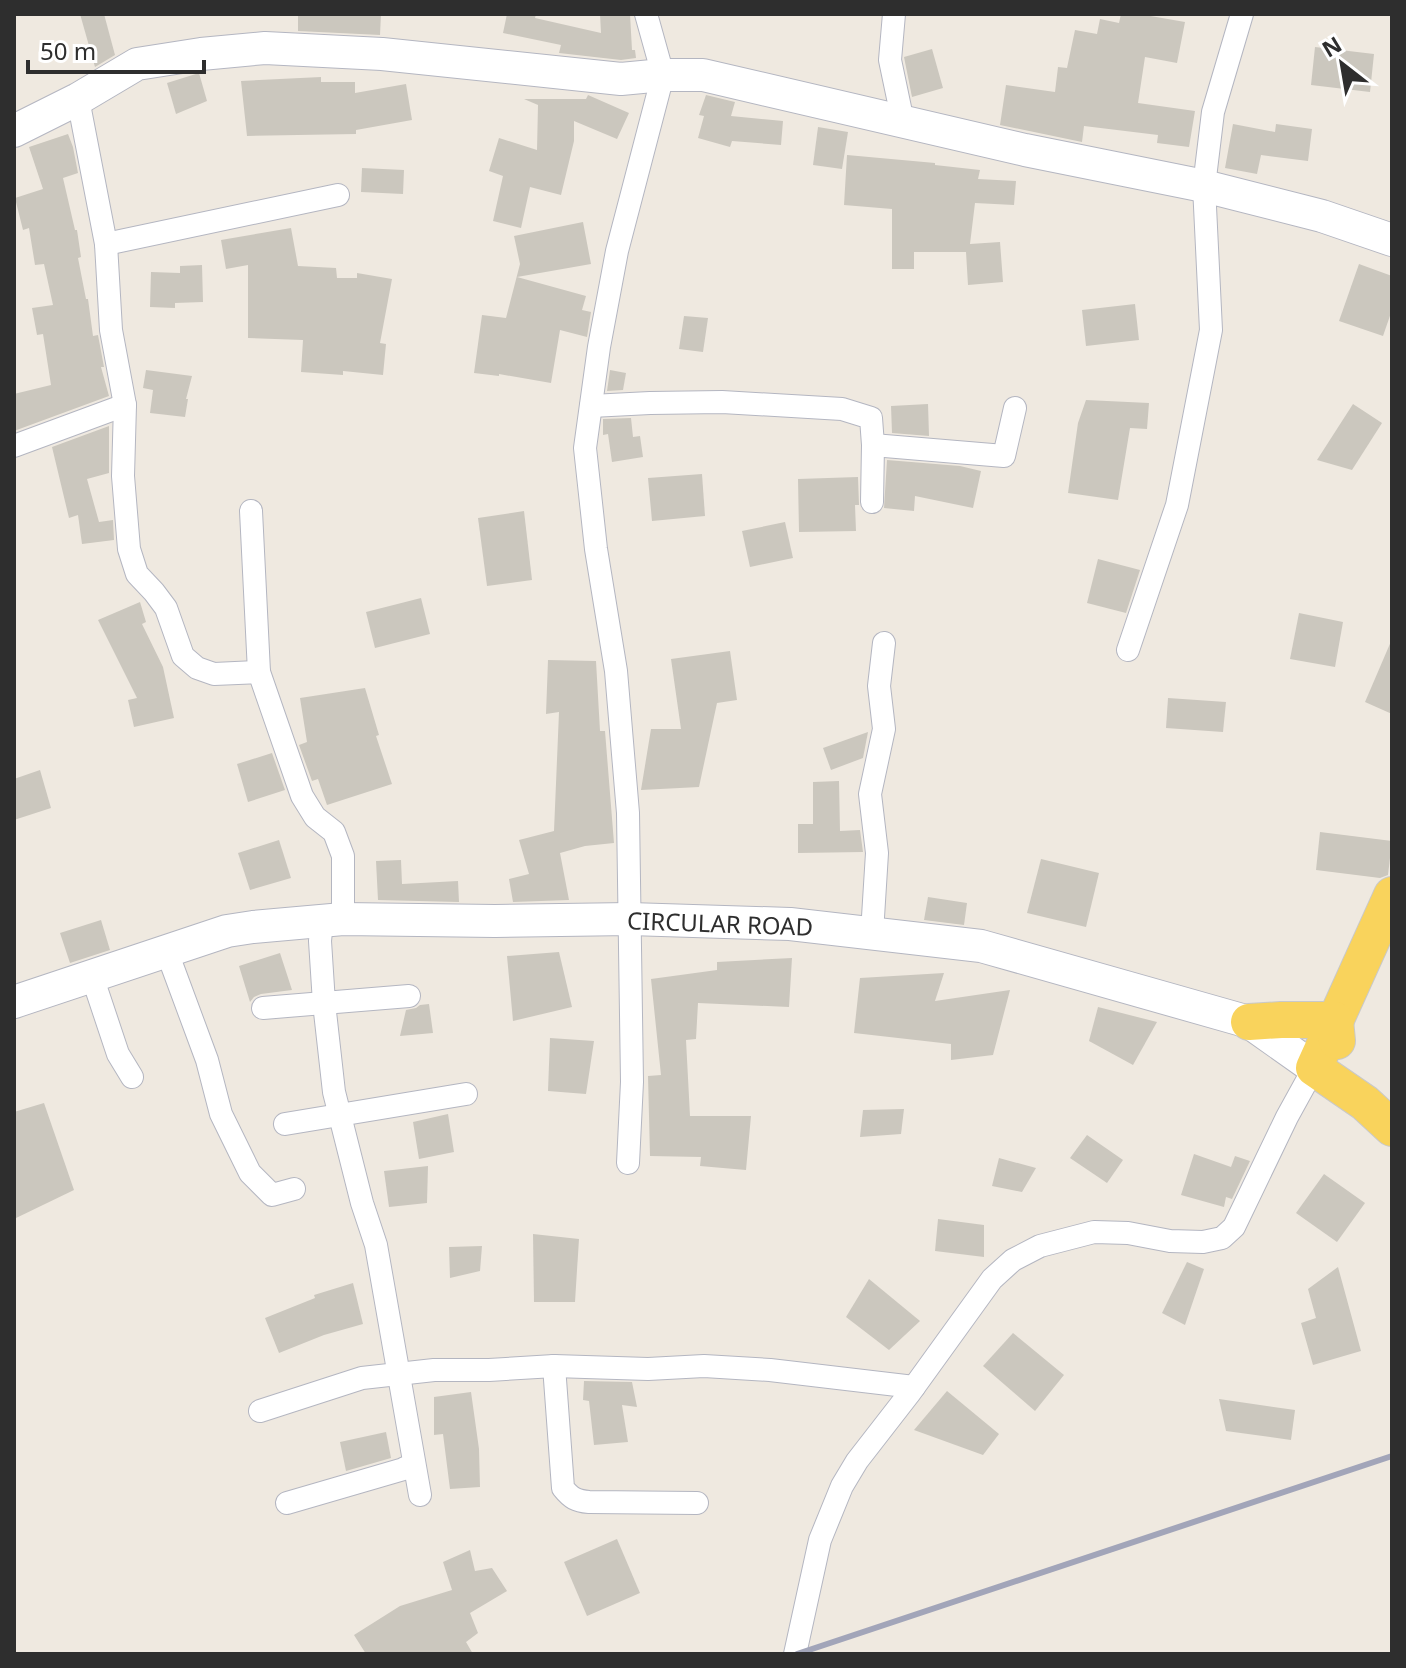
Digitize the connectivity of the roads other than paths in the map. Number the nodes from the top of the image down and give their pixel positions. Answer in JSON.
{"nodes":[{"id":1,"x":646,"y":14,"type":"edge"},
{"id":2,"x":894,"y":14,"type":"edge"},
{"id":3,"x":1242,"y":14,"type":"edge"},
{"id":4,"x":663,"y":75,"type":"junction"},
{"id":5,"x":78,"y":99,"type":"junction"},
{"id":6,"x":903,"y":122,"type":"junction"},
{"id":7,"x":14,"y":131,"type":"edge"},
{"id":8,"x":1204,"y":186,"type":"junction"},
{"id":9,"x":338,"y":195,"type":"dead end"},
{"id":10,"x":1392,"y":240,"type":"edge"},
{"id":11,"x":106,"y":244,"type":"junction"},
{"id":12,"x":125,"y":405,"type":"junction"},
{"id":13,"x":591,"y":406,"type":"junction"},
{"id":14,"x":1015,"y":408,"type":"dead end"},
{"id":15,"x":873,"y":445,"type":"junction"},
{"id":16,"x":14,"y":446,"type":"edge"},
{"id":17,"x":872,"y":502,"type":"dead end"},
{"id":18,"x":251,"y":511,"type":"dead end"},
{"id":19,"x":884,"y":643,"type":"dead end"},
{"id":20,"x":1128,"y":650,"type":"dead end"},
{"id":21,"x":259,"y":672,"type":"junction"},
{"id":22,"x":1392,"y":895,"type":"edge"},
{"id":23,"x":630,"y":919,"type":"junction"},
{"id":24,"x":333,"y":920,"type":"junction"},
{"id":25,"x":872,"y":933,"type":"junction"},
{"id":26,"x":167,"y":952,"type":"junction"},
{"id":27,"x":92,"y":976,"type":"junction"},
{"id":28,"x":409,"y":996,"type":"dead end"},
{"id":29,"x":14,"y":1002,"type":"edge"},
{"id":30,"x":324,"y":1003,"type":"junction"},
{"id":31,"x":263,"y":1008,"type":"dead end"},
{"id":32,"x":1335,"y":1020,"type":"junction"},
{"id":33,"x":1249,"y":1022,"type":"junction"},
{"id":34,"x":1314,"y":1068,"type":"junction"},
{"id":35,"x":132,"y":1077,"type":"dead end"},
{"id":36,"x":466,"y":1094,"type":"dead end"},
{"id":37,"x":1365,"y":1103,"type":"junction"},
{"id":38,"x":338,"y":1115,"type":"junction"},
{"id":39,"x":285,"y":1124,"type":"dead end"},
{"id":40,"x":1392,"y":1128,"type":"edge"},
{"id":41,"x":628,"y":1163,"type":"dead end"},
{"id":42,"x":294,"y":1189,"type":"dead end"},
{"id":43,"x":554,"y":1366,"type":"junction"},
{"id":44,"x":398,"y":1373,"type":"junction"},
{"id":45,"x":914,"y":1387,"type":"junction"},
{"id":46,"x":260,"y":1411,"type":"dead end"},
{"id":47,"x":409,"y":1467,"type":"junction"},
{"id":48,"x":420,"y":1495,"type":"dead end"},
{"id":49,"x":287,"y":1503,"type":"dead end"},
{"id":50,"x":697,"y":1503,"type":"dead end"},
{"id":51,"x":795,"y":1654,"type":"edge"}],
"edges":[{"from":1,"to":4,"type":"street"},
{"from":2,"to":6,"type":"street"},
{"from":3,"to":8,"type":"street"},
{"from":4,"to":5,"type":"street"},
{"from":4,"to":6,"type":"street"},
{"from":4,"to":13,"type":"street"},
{"from":5,"to":7,"type":"street"},
{"from":5,"to":11,"type":"street"},
{"from":6,"to":8,"type":"street"},
{"from":8,"to":10,"type":"street"},
{"from":8,"to":20,"type":"street"},
{"from":9,"to":11,"type":"street"},
{"from":11,"to":12,"type":"street"},
{"from":12,"to":16,"type":"street"},
{"from":12,"to":21,"type":"street"},
{"from":13,"to":15,"type":"street"},
{"from":13,"to":23,"type":"street"},
{"from":14,"to":15,"type":"street"},
{"from":15,"to":17,"type":"street"},
{"from":18,"to":21,"type":"street"},
{"from":19,"to":25,"type":"street"},
{"from":21,"to":24,"type":"street"},
{"from":22,"to":32,"type":"main road"},
{"from":23,"to":24,"type":"street","name":"CIRCULAR ROAD"},
{"from":23,"to":25,"type":"street","name":"CIRCULAR ROAD"},
{"from":23,"to":41,"type":"street"},
{"from":24,"to":26,"type":"street","name":"CIRCULAR ROAD"},
{"from":24,"to":30,"type":"street"},
{"from":25,"to":33,"type":"street","name":"CIRCULAR ROAD"},
{"from":26,"to":27,"type":"street","name":"CIRCULAR ROAD"},
{"from":26,"to":42,"type":"street"},
{"from":27,"to":29,"type":"street","name":"CIRCULAR ROAD"},
{"from":27,"to":35,"type":"street"},
{"from":28,"to":30,"type":"street"},
{"from":30,"to":31,"type":"street"},
{"from":30,"to":38,"type":"street"},
{"from":32,"to":33,"type":"main road"},
{"from":32,"to":34,"type":"main road"},
{"from":32,"to":37,"type":"main road"},
{"from":33,"to":34,"type":"street","name":"CIRCULAR ROAD"},
{"from":34,"to":37,"type":"main road","name":"CIRCULAR ROAD"},
{"from":34,"to":45,"type":"street"},
{"from":36,"to":38,"type":"street"},
{"from":37,"to":40,"type":"main road","name":"CIRCULAR ROAD"},
{"from":38,"to":39,"type":"street"},
{"from":38,"to":44,"type":"street"},
{"from":43,"to":44,"type":"street"},
{"from":43,"to":45,"type":"street"},
{"from":43,"to":50,"type":"street"},
{"from":44,"to":46,"type":"street"},
{"from":44,"to":47,"type":"street"},
{"from":45,"to":51,"type":"street"},
{"from":47,"to":48,"type":"street"},
{"from":47,"to":49,"type":"street"}]}
